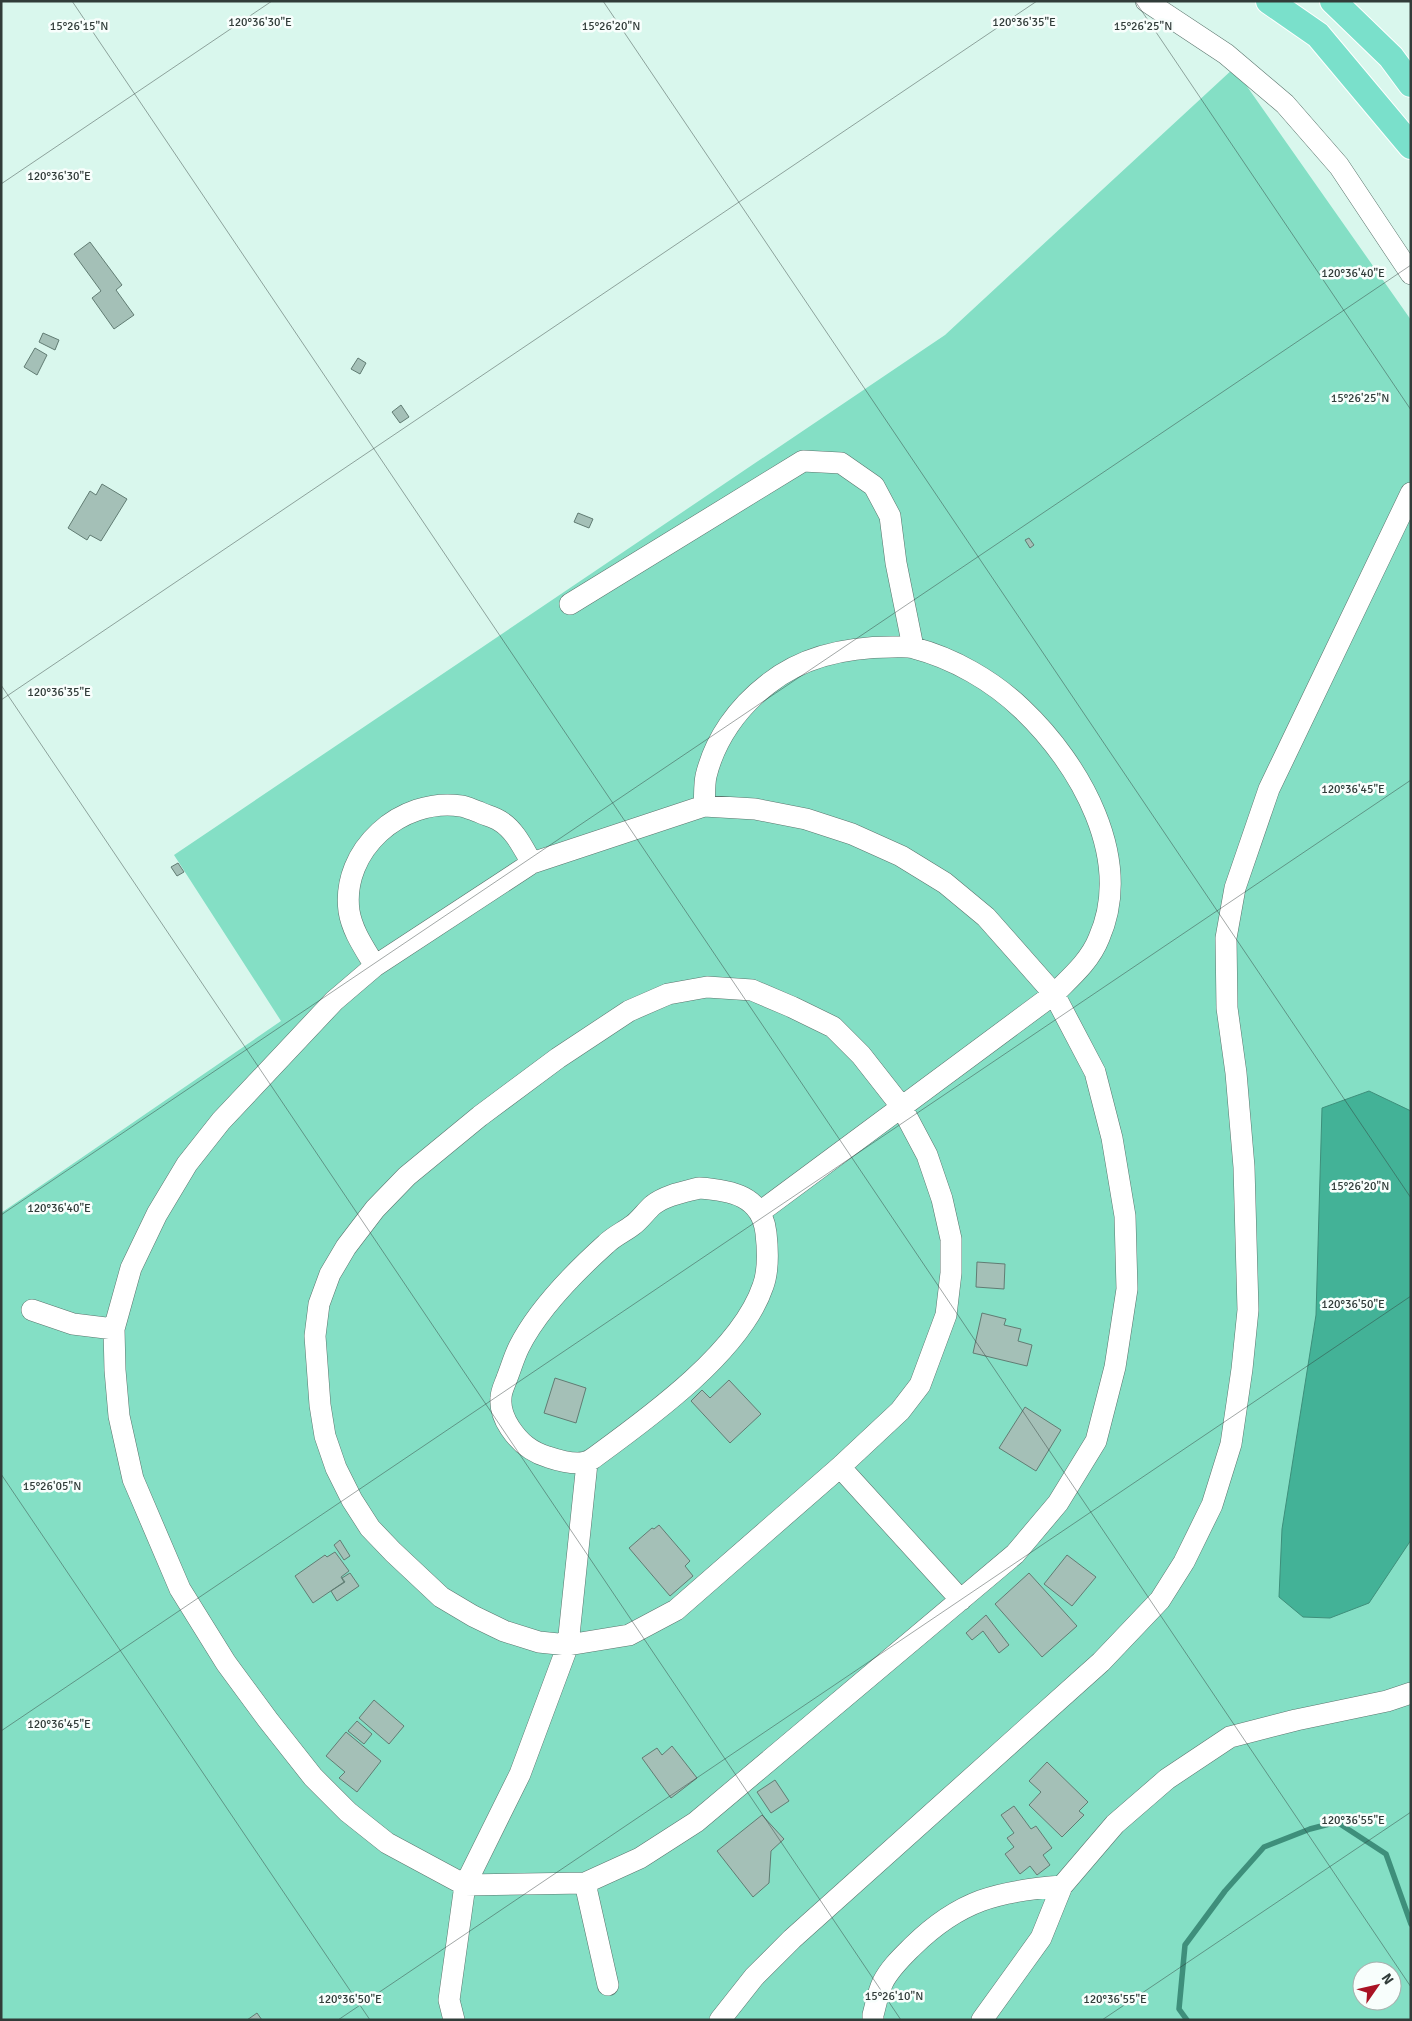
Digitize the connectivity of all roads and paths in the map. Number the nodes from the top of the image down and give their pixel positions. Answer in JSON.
{"nodes":[{"id":1,"x":1146,"y":1,"type":"edge"},
{"id":2,"x":1268,"y":1,"type":"edge"},
{"id":3,"x":1333,"y":1,"type":"edge"},
{"id":4,"x":1411,"y":84,"type":"edge"},
{"id":5,"x":1411,"y":146,"type":"edge"},
{"id":6,"x":1411,"y":274,"type":"edge"},
{"id":7,"x":1410,"y":495,"type":"edge"},
{"id":8,"x":570,"y":604,"type":"dead end"},
{"id":9,"x":913,"y":648,"type":"junction"},
{"id":10,"x":704,"y":806,"type":"junction"},
{"id":11,"x":532,"y":863,"type":"junction"},
{"id":12,"x":375,"y":966,"type":"junction"},
{"id":13,"x":1054,"y":994,"type":"junction"},
{"id":14,"x":901,"y":1106,"type":"junction"},
{"id":15,"x":760,"y":1212,"type":"junction"},
{"id":16,"x":32,"y":1310,"type":"dead end"},
{"id":17,"x":114,"y":1329,"type":"junction"},
{"id":18,"x":587,"y":1463,"type":"junction"},
{"id":19,"x":840,"y":1467,"type":"junction"},
{"id":20,"x":961,"y":1600,"type":"junction"},
{"id":21,"x":568,"y":1645,"type":"junction"},
{"id":22,"x":1411,"y":1693,"type":"edge"},
{"id":23,"x":585,"y":1883,"type":"junction"},
{"id":24,"x":465,"y":1885,"type":"junction"},
{"id":25,"x":1062,"y":1886,"type":"junction"},
{"id":26,"x":608,"y":1985,"type":"dead end"},
{"id":27,"x":454,"y":2020,"type":"edge"},
{"id":28,"x":720,"y":2020,"type":"edge"},
{"id":29,"x":873,"y":2020,"type":"edge"},
{"id":30,"x":982,"y":2020,"type":"edge"}],
"edges":[{"from":1,"to":6,"type":"street"},
{"from":2,"to":5,"type":"main road"},
{"from":3,"to":4,"type":"main road"},
{"from":7,"to":28,"type":"street"},
{"from":8,"to":9,"type":"street"},
{"from":9,"to":10,"type":"street"},
{"from":9,"to":13,"type":"street"},
{"from":10,"to":11,"type":"street"},
{"from":10,"to":13,"type":"street"},
{"from":11,"to":12,"type":"street"},
{"from":11,"to":12,"type":"street"},
{"from":12,"to":17,"type":"street"},
{"from":13,"to":14,"type":"street"},
{"from":13,"to":20,"type":"street"},
{"from":14,"to":15,"type":"street"},
{"from":14,"to":19,"type":"street"},
{"from":14,"to":21,"type":"street"},
{"from":15,"to":18,"type":"street"},
{"from":15,"to":18,"type":"street"},
{"from":16,"to":17,"type":"street"},
{"from":17,"to":24,"type":"street"},
{"from":18,"to":21,"type":"street"},
{"from":19,"to":20,"type":"street"},
{"from":19,"to":21,"type":"street"},
{"from":20,"to":23,"type":"street"},
{"from":21,"to":24,"type":"street"},
{"from":22,"to":25,"type":"street"},
{"from":23,"to":24,"type":"street"},
{"from":23,"to":26,"type":"street"},
{"from":24,"to":27,"type":"street"},
{"from":25,"to":29,"type":"street"},
{"from":25,"to":30,"type":"street"}]}
